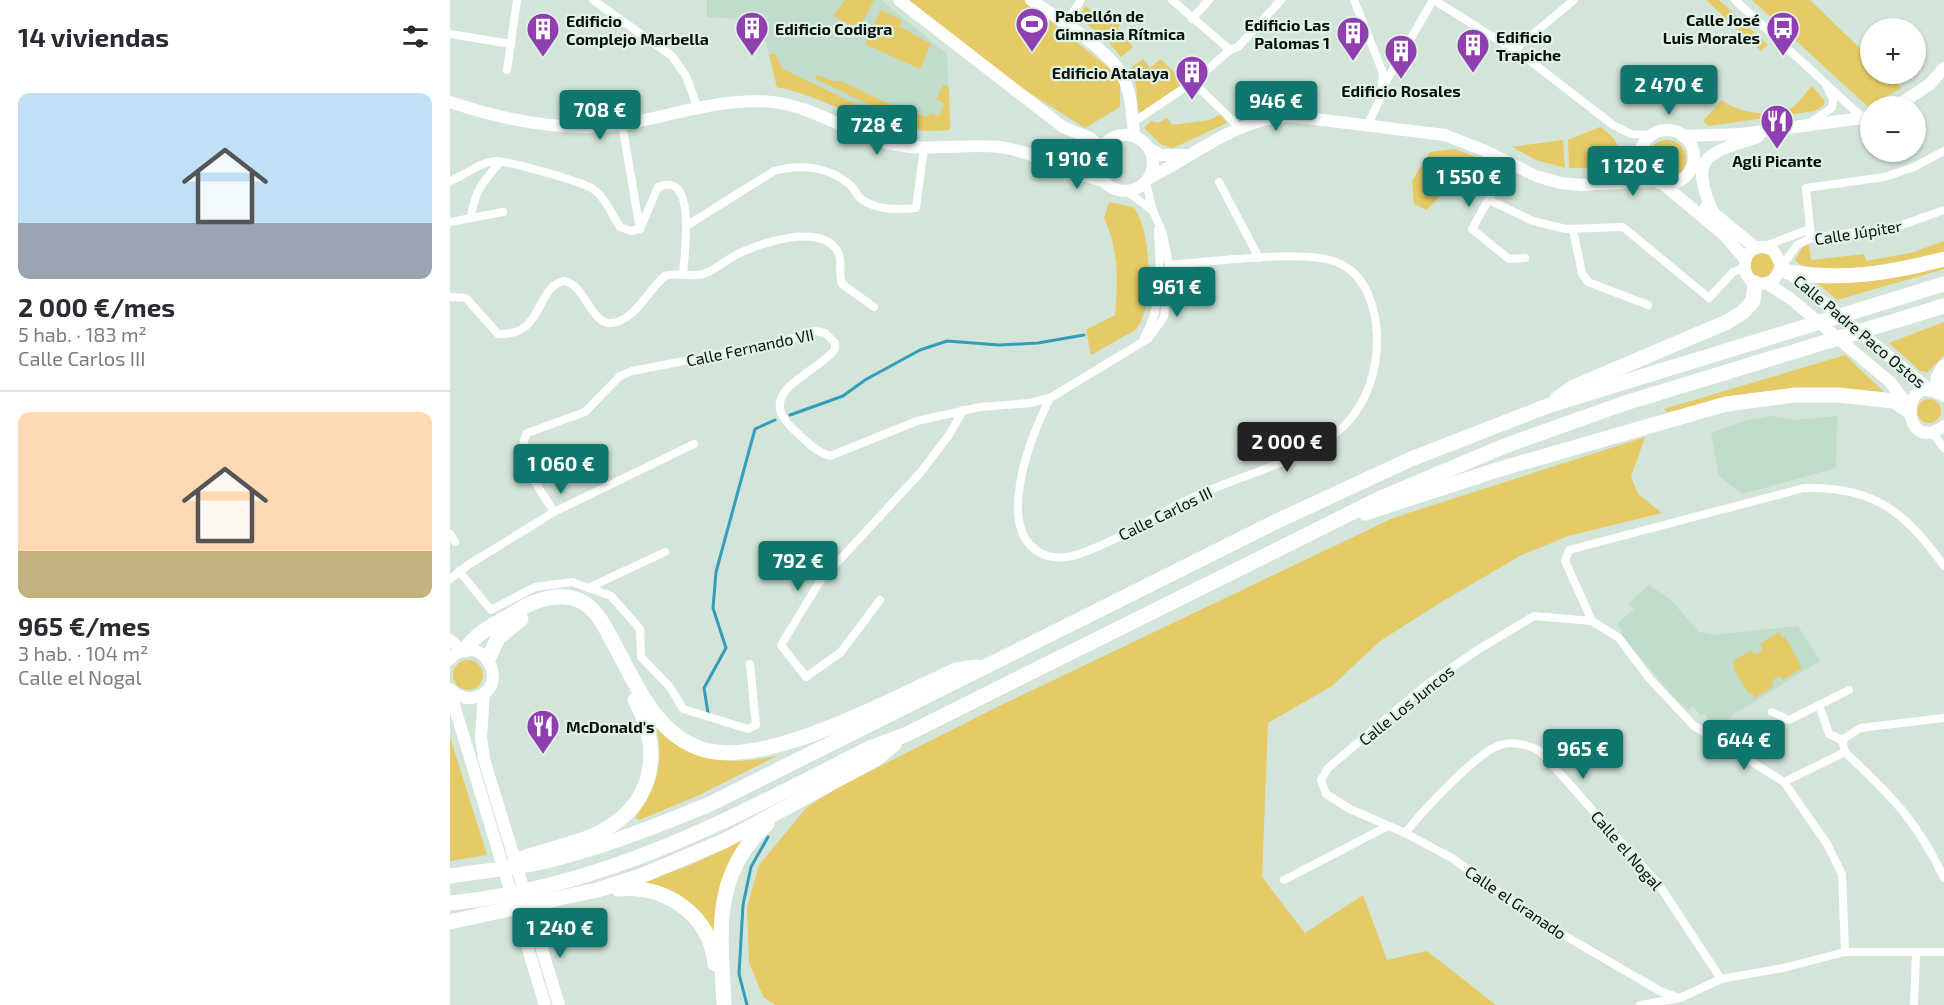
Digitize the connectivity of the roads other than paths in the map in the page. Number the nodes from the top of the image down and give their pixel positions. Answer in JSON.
{"nodes":[{"id":1,"x":517,"y":0,"type":"edge"},
{"id":2,"x":593,"y":0,"type":"edge"},
{"id":3,"x":899,"y":0,"type":"edge"},
{"id":4,"x":1031,"y":0,"type":"edge"},
{"id":5,"x":1081,"y":0,"type":"edge"},
{"id":6,"x":1172,"y":0,"type":"edge"},
{"id":7,"x":1209,"y":0,"type":"edge"},
{"id":8,"x":1354,"y":0,"type":"edge"},
{"id":9,"x":1434,"y":0,"type":"edge"},
{"id":10,"x":1574,"y":0,"type":"edge"},
{"id":11,"x":1735,"y":0,"type":"edge"},
{"id":12,"x":1277,"y":1,"type":"edge"},
{"id":13,"x":1192,"y":19,"type":"junction"},
{"id":14,"x":1066,"y":23,"type":"junction"},
{"id":15,"x":450,"y":34,"type":"edge"},
{"id":16,"x":511,"y":44,"type":"junction"},
{"id":17,"x":1230,"y":50,"type":"junction"},
{"id":18,"x":1514,"y":50,"type":"junction"},
{"id":19,"x":1944,"y":68,"type":"edge"},
{"id":20,"x":507,"y":70,"type":"dead end"},
{"id":21,"x":1193,"y":82,"type":"junction"},
{"id":22,"x":1825,"y":84,"type":"junction"},
{"id":23,"x":1383,"y":88,"type":"junction"},
{"id":24,"x":1913,"y":96,"type":"edge"},
{"id":25,"x":450,"y":102,"type":"edge"},
{"id":26,"x":698,"y":109,"type":"junction"},
{"id":27,"x":1860,"y":112,"type":"edge"},
{"id":28,"x":1860,"y":119,"type":"edge"},
{"id":29,"x":1132,"y":123,"type":"junction"},
{"id":30,"x":622,"y":124,"type":"junction"},
{"id":31,"x":1368,"y":124,"type":"junction"},
{"id":32,"x":1800,"y":126,"type":"junction"},
{"id":33,"x":1239,"y":127,"type":"junction"},
{"id":34,"x":1784,"y":128,"type":"junction"},
{"id":35,"x":1741,"y":134,"type":"junction"},
{"id":36,"x":1652,"y":135,"type":"junction"},
{"id":37,"x":1134,"y":136,"type":"junction"},
{"id":38,"x":1683,"y":136,"type":"junction"},
{"id":39,"x":924,"y":148,"type":"junction"},
{"id":40,"x":1642,"y":148,"type":"junction"},
{"id":41,"x":1150,"y":149,"type":"junction"},
{"id":42,"x":1944,"y":151,"type":"edge"},
{"id":43,"x":1099,"y":152,"type":"junction"},
{"id":44,"x":1186,"y":155,"type":"junction"},
{"id":45,"x":500,"y":162,"type":"junction"},
{"id":46,"x":1509,"y":163,"type":"junction"},
{"id":47,"x":1063,"y":166,"type":"junction"},
{"id":48,"x":1693,"y":166,"type":"junction"},
{"id":49,"x":1148,"y":180,"type":"junction"},
{"id":50,"x":450,"y":181,"type":"edge"},
{"id":51,"x":1103,"y":181,"type":"junction"},
{"id":52,"x":1219,"y":182,"type":"dead end"},
{"id":53,"x":1659,"y":182,"type":"junction"},
{"id":54,"x":1610,"y":183,"type":"junction"},
{"id":55,"x":1128,"y":192,"type":"junction"},
{"id":56,"x":1489,"y":200,"type":"junction"},
{"id":57,"x":1944,"y":210,"type":"edge"},
{"id":58,"x":1153,"y":211,"type":"junction"},
{"id":59,"x":503,"y":212,"type":"dead end"},
{"id":60,"x":1713,"y":212,"type":"junction"},
{"id":61,"x":471,"y":217,"type":"junction"},
{"id":62,"x":450,"y":222,"type":"edge"},
{"id":63,"x":1158,"y":224,"type":"junction"},
{"id":64,"x":686,"y":226,"type":"junction"},
{"id":65,"x":640,"y":229,"type":"junction"},
{"id":66,"x":1573,"y":230,"type":"junction"},
{"id":67,"x":1810,"y":234,"type":"junction"},
{"id":68,"x":1759,"y":248,"type":"junction"},
{"id":69,"x":1160,"y":252,"type":"junction"},
{"id":70,"x":1259,"y":258,"type":"junction"},
{"id":71,"x":1525,"y":258,"type":"dead end"},
{"id":72,"x":1944,"y":259,"type":"edge"},
{"id":73,"x":1745,"y":264,"type":"junction"},
{"id":74,"x":1169,"y":265,"type":"junction"},
{"id":75,"x":1785,"y":269,"type":"junction"},
{"id":76,"x":683,"y":275,"type":"junction"},
{"id":77,"x":1762,"y":283,"type":"junction"},
{"id":78,"x":1944,"y":284,"type":"edge"},
{"id":79,"x":1159,"y":290,"type":"junction"},
{"id":80,"x":452,"y":297,"type":"edge"},
{"id":81,"x":1648,"y":305,"type":"dead end"},
{"id":82,"x":1944,"y":306,"type":"edge"},
{"id":83,"x":874,"y":307,"type":"dead end"},
{"id":84,"x":450,"y":308,"type":"edge"},
{"id":85,"x":1161,"y":308,"type":"junction"},
{"id":86,"x":1944,"y":367,"type":"edge"},
{"id":87,"x":1938,"y":393,"type":"edge"},
{"id":88,"x":1050,"y":398,"type":"junction"},
{"id":89,"x":1550,"y":405,"type":"junction"},
{"id":90,"x":1909,"y":409,"type":"junction"},
{"id":91,"x":963,"y":410,"type":"junction"},
{"id":92,"x":1944,"y":426,"type":"edge"},
{"id":93,"x":1932,"y":432,"type":"junction"},
{"id":94,"x":694,"y":444,"type":"dead end"},
{"id":95,"x":1944,"y":448,"type":"edge"},
{"id":96,"x":554,"y":512,"type":"junction"},
{"id":97,"x":1344,"y":518,"type":"junction"},
{"id":98,"x":665,"y":552,"type":"dead end"},
{"id":99,"x":1944,"y":566,"type":"edge"},
{"id":100,"x":459,"y":571,"type":"junction"},
{"id":101,"x":450,"y":579,"type":"edge"},
{"id":102,"x":588,"y":588,"type":"junction"},
{"id":103,"x":880,"y":600,"type":"dead end"},
{"id":104,"x":1592,"y":621,"type":"junction"},
{"id":105,"x":450,"y":640,"type":"edge"},
{"id":106,"x":464,"y":651,"type":"junction"},
{"id":107,"x":450,"y":659,"type":"edge"},
{"id":108,"x":488,"y":659,"type":"junction"},
{"id":109,"x":750,"y":664,"type":"dead end"},
{"id":110,"x":984,"y":666,"type":"junction"},
{"id":111,"x":1849,"y":690,"type":"dead end"},
{"id":112,"x":451,"y":691,"type":"edge"},
{"id":113,"x":484,"y":693,"type":"junction"},
{"id":114,"x":1819,"y":705,"type":"junction"},
{"id":115,"x":1772,"y":712,"type":"dead end"},
{"id":116,"x":1944,"y":718,"type":"edge"},
{"id":117,"x":904,"y":735,"type":"junction"},
{"id":118,"x":1842,"y":740,"type":"junction"},
{"id":119,"x":1845,"y":752,"type":"junction"},
{"id":120,"x":1784,"y":782,"type":"junction"},
{"id":121,"x":784,"y":808,"type":"junction"},
{"id":122,"x":1350,"y":809,"type":"joint"},
{"id":123,"x":1388,"y":825,"type":"junction"},
{"id":124,"x":1405,"y":834,"type":"junction"},
{"id":125,"x":502,"y":844,"type":"junction"},
{"id":126,"x":497,"y":868,"type":"junction"},
{"id":127,"x":450,"y":876,"type":"edge"},
{"id":128,"x":1944,"y":878,"type":"edge"},
{"id":129,"x":1284,"y":880,"type":"dead end"},
{"id":130,"x":597,"y":890,"type":"junction"},
{"id":131,"x":450,"y":903,"type":"edge"},
{"id":132,"x":482,"y":917,"type":"junction"},
{"id":133,"x":450,"y":922,"type":"edge"},
{"id":134,"x":527,"y":923,"type":"junction"},
{"id":135,"x":450,"y":929,"type":"edge"},
{"id":136,"x":1845,"y":952,"type":"junction"},
{"id":137,"x":1916,"y":952,"type":"junction"},
{"id":138,"x":1944,"y":952,"type":"edge"},
{"id":139,"x":1721,"y":979,"type":"junction"},
{"id":140,"x":1680,"y":998,"type":"junction"},
{"id":141,"x":545,"y":1005,"type":"edge"},
{"id":142,"x":559,"y":1005,"type":"edge"},
{"id":143,"x":718,"y":1005,"type":"edge"},
{"id":144,"x":724,"y":1005,"type":"edge"},
{"id":145,"x":1640,"y":1005,"type":"edge"},
{"id":146,"x":1914,"y":1005,"type":"edge"}],
"edges":[{"from":1,"to":16,"type":"street"},
{"from":2,"to":26,"type":"street"},
{"from":3,"to":43,"type":"main road"},
{"from":4,"to":14,"type":"main road"},
{"from":5,"to":14,"type":"street"},
{"from":6,"to":13,"type":"street"},
{"from":7,"to":13,"type":"street"},
{"from":8,"to":23,"type":"street"},
{"from":9,"to":18,"type":"street"},
{"from":9,"to":23,"type":"street"},
{"from":10,"to":18,"type":"street"},
{"from":11,"to":22,"type":"street"},
{"from":12,"to":17,"type":"street"},
{"from":13,"to":17,"type":"street"},
{"from":14,"to":29,"type":"main road"},
{"from":15,"to":16,"type":"street"},
{"from":16,"to":20,"type":"street"},
{"from":17,"to":21,"type":"street"},
{"from":18,"to":36,"type":"street"},
{"from":19,"to":24,"type":"main road"},
{"from":21,"to":29,"type":"street"},
{"from":21,"to":33,"type":"street"},
{"from":22,"to":27,"type":"street"},
{"from":22,"to":32,"type":"street"},
{"from":23,"to":31,"type":"street"},
{"from":25,"to":30,"type":"main road"},
{"from":26,"to":30,"type":"main road"},
{"from":26,"to":39,"type":"main road"},
{"from":28,"to":32,"type":"main road"},
{"from":29,"to":37,"type":"main road"},
{"from":30,"to":65,"type":"street"},
{"from":31,"to":33,"type":"main road"},
{"from":31,"to":46,"type":"main road"},
{"from":32,"to":34,"type":"main road"},
{"from":33,"to":44,"type":"main road"},
{"from":34,"to":35,"type":"main road"},
{"from":34,"to":60,"type":"main road"},
{"from":35,"to":38,"type":"main road"},
{"from":35,"to":48,"type":"main road"},
{"from":36,"to":38,"type":"main road"},
{"from":36,"to":40,"type":"main road"},
{"from":37,"to":41,"type":"main road"},
{"from":37,"to":43,"type":"main road"},
{"from":38,"to":48,"type":"main road"},
{"from":39,"to":47,"type":"main road"},
{"from":39,"to":64,"type":"street"},
{"from":40,"to":53,"type":"main road"},
{"from":40,"to":54,"type":"main road"},
{"from":41,"to":44,"type":"main road"},
{"from":41,"to":49,"type":"main road"},
{"from":42,"to":67,"type":"street"},
{"from":43,"to":47,"type":"main road"},
{"from":43,"to":51,"type":"main road"},
{"from":44,"to":49,"type":"main road"},
{"from":45,"to":50,"type":"street"},
{"from":45,"to":61,"type":"street"},
{"from":45,"to":65,"type":"street"},
{"from":46,"to":54,"type":"main road"},
{"from":46,"to":56,"type":"street"},
{"from":47,"to":51,"type":"main road"},
{"from":48,"to":53,"type":"main road"},
{"from":48,"to":60,"type":"main road"},
{"from":49,"to":55,"type":"main road"},
{"from":49,"to":58,"type":"street","name":"Calle Fernando VII"},
{"from":51,"to":55,"type":"main road"},
{"from":52,"to":70,"type":"street"},
{"from":53,"to":54,"type":"main road"},
{"from":53,"to":73,"type":"main road"},
{"from":55,"to":58,"type":"street"},
{"from":56,"to":66,"type":"street"},
{"from":56,"to":71,"type":"street"},
{"from":57,"to":67,"type":"street","name":"Calle Júpiter"},
{"from":58,"to":63,"type":"street","name":"Calle Fernando VII"},
{"from":59,"to":61,"type":"street"},
{"from":60,"to":68,"type":"main road"},
{"from":61,"to":62,"type":"street"},
{"from":63,"to":69,"type":"street","name":"Calle Fernando VII"},
{"from":63,"to":74,"type":"street","name":"Calle Fernando VII"},
{"from":64,"to":65,"type":"street"},
{"from":64,"to":76,"type":"street"},
{"from":66,"to":73,"type":"street"},
{"from":66,"to":81,"type":"street"},
{"from":67,"to":68,"type":"street"},
{"from":67,"to":75,"type":"street","name":"Calle Júpiter"},
{"from":68,"to":73,"type":"main road"},
{"from":68,"to":75,"type":"main road"},
{"from":69,"to":74,"type":"street"},
{"from":69,"to":79,"type":"street","name":"Calle Fernando VII"},
{"from":70,"to":74,"type":"street","name":"Calle Carlos III"},
{"from":70,"to":88,"type":"street","name":"Calle Carlos III"},
{"from":72,"to":75,"type":"highway"},
{"from":73,"to":77,"type":"main road"},
{"from":74,"to":79,"type":"street","name":"Calle Fernando VII"},
{"from":74,"to":85,"type":"street","name":"Calle Fernando VII"},
{"from":75,"to":77,"type":"main road"},
{"from":75,"to":87,"type":"main road","name":"Calle Padre Paco Ostos"},
{"from":76,"to":80,"type":"street"},
{"from":76,"to":83,"type":"street"},
{"from":77,"to":89,"type":"highway"},
{"from":77,"to":90,"type":"main road","name":"Calle Padre Paco Ostos"},
{"from":78,"to":89,"type":"highway"},
{"from":79,"to":85,"type":"street","name":"Calle Fernando VII"},
{"from":80,"to":84,"type":"street"},
{"from":82,"to":97,"type":"highway"},
{"from":85,"to":88,"type":"street","name":"Calle Fernando VII"},
{"from":86,"to":87,"type":"highway"},
{"from":87,"to":90,"type":"main road"},
{"from":88,"to":91,"type":"street","name":"Calle Fernando VII"},
{"from":89,"to":110,"type":"highway"},
{"from":90,"to":93,"type":"main road","name":"Calle Padre Paco Ostos"},
{"from":90,"to":97,"type":"highway"},
{"from":91,"to":96,"type":"street","name":"Calle Fernando VII"},
{"from":91,"to":103,"type":"street"},
{"from":92,"to":93,"type":"main road"},
{"from":93,"to":95,"type":"street"},
{"from":94,"to":96,"type":"street"},
{"from":96,"to":100,"type":"street"},
{"from":97,"to":117,"type":"highway"},
{"from":98,"to":102,"type":"street"},
{"from":99,"to":104,"type":"street"},
{"from":100,"to":101,"type":"street"},
{"from":100,"to":102,"type":"street"},
{"from":102,"to":109,"type":"street"},
{"from":104,"to":120,"type":"street"},
{"from":104,"to":122,"type":"street","name":"Calle Los Juncos"},
{"from":105,"to":106,"type":"main road"},
{"from":106,"to":107,"type":"main road"},
{"from":106,"to":108,"type":"main road"},
{"from":106,"to":110,"type":"highway"},
{"from":108,"to":113,"type":"main road"},
{"from":108,"to":126,"type":"highway"},
{"from":110,"to":126,"type":"highway"},
{"from":111,"to":114,"type":"street"},
{"from":112,"to":113,"type":"main road"},
{"from":112,"to":125,"type":"main road"},
{"from":113,"to":125,"type":"main road"},
{"from":114,"to":115,"type":"street"},
{"from":114,"to":118,"type":"street"},
{"from":116,"to":118,"type":"street"},
{"from":117,"to":121,"type":"highway"},
{"from":117,"to":131,"type":"highway"},
{"from":118,"to":119,"type":"street"},
{"from":119,"to":120,"type":"street"},
{"from":119,"to":128,"type":"street"},
{"from":120,"to":136,"type":"street"},
{"from":121,"to":130,"type":"highway"},
{"from":121,"to":144,"type":"highway"},
{"from":122,"to":123,"type":"street","name":"Calle el Granado"},
{"from":123,"to":124,"type":"street","name":"Calle el Granado"},
{"from":123,"to":129,"type":"street"},
{"from":124,"to":139,"type":"street","name":"Calle el Nogal"},
{"from":124,"to":140,"type":"street","name":"Calle el Granado"},
{"from":125,"to":134,"type":"main road"},
{"from":126,"to":127,"type":"highway"},
{"from":130,"to":132,"type":"highway"},
{"from":130,"to":143,"type":"highway"},
{"from":132,"to":133,"type":"highway"},
{"from":132,"to":135,"type":"highway"},
{"from":134,"to":141,"type":"main road"},
{"from":134,"to":142,"type":"main road"},
{"from":136,"to":137,"type":"street"},
{"from":136,"to":139,"type":"street"},
{"from":137,"to":138,"type":"street"},
{"from":137,"to":146,"type":"street"},
{"from":139,"to":140,"type":"street"},
{"from":140,"to":145,"type":"street"}]}
